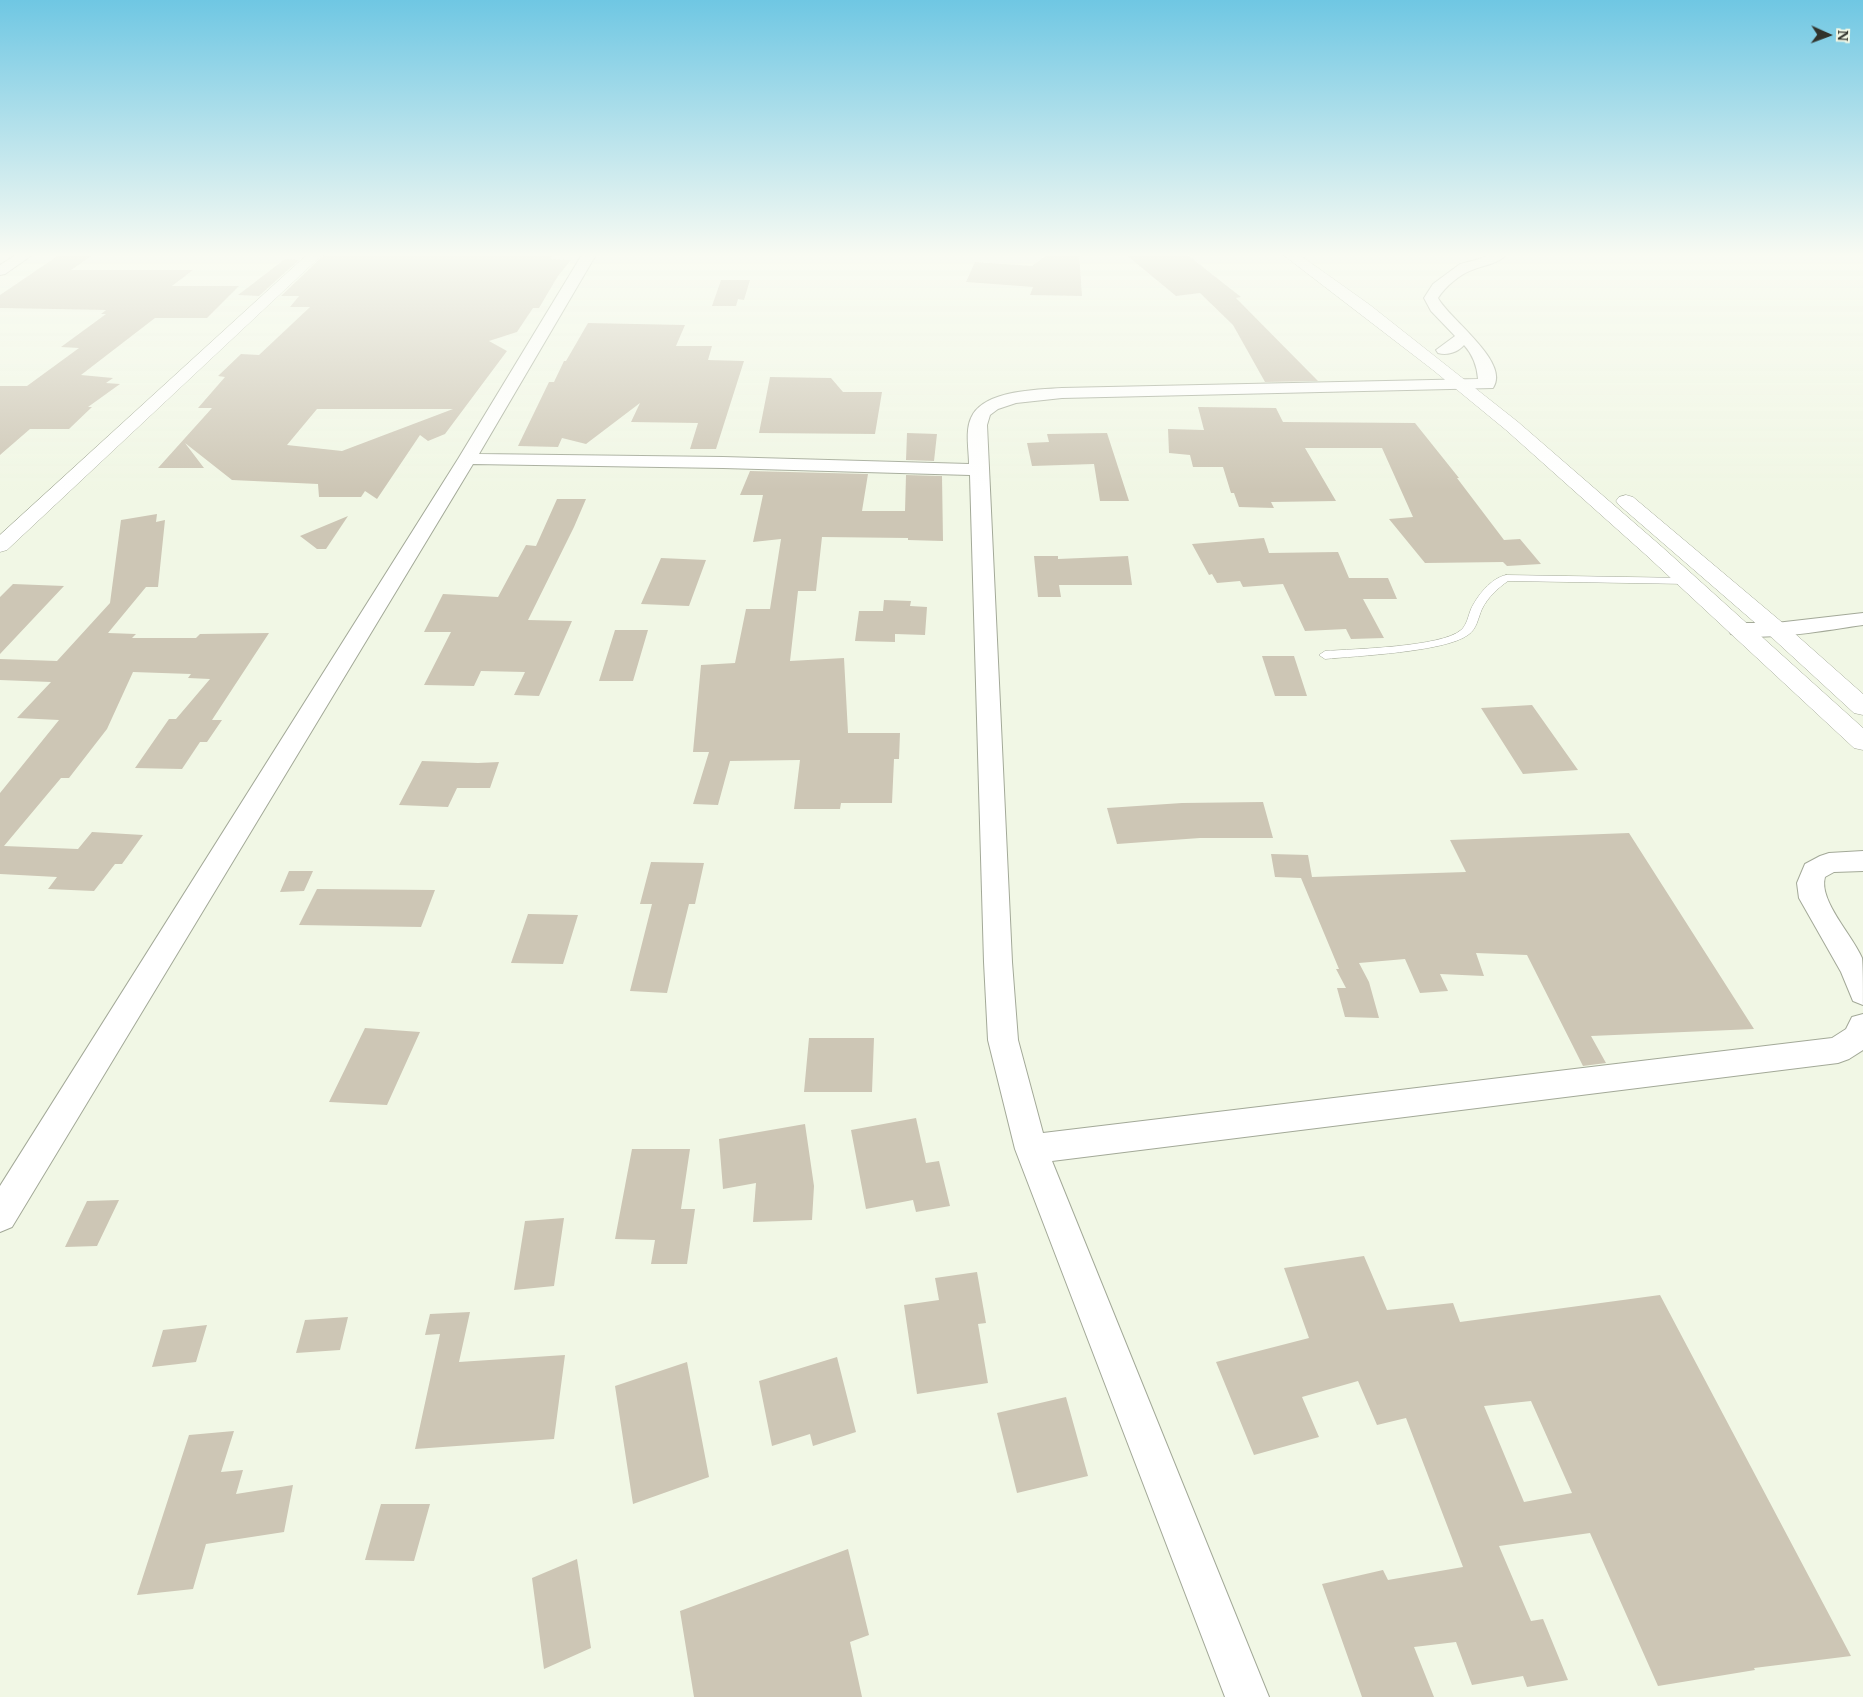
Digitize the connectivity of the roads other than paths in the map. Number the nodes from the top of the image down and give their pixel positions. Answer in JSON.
{"nodes":[{"id":1,"x":231,"y":332,"type":"edge"},
{"id":2,"x":543,"y":332,"type":"edge"},
{"id":3,"x":1399,"y":332,"type":"edge"},
{"id":4,"x":1420,"y":332,"type":"edge"},
{"id":5,"x":1461,"y":332,"type":"edge"},
{"id":6,"x":1464,"y":335,"type":"junction"},
{"id":7,"x":1444,"y":350,"type":"junction"},
{"id":8,"x":1475,"y":384,"type":"junction"},
{"id":9,"x":468,"y":459,"type":"junction"},
{"id":10,"x":1588,"y":468,"type":"junction"},
{"id":11,"x":978,"y":470,"type":"junction"},
{"id":12,"x":1565,"y":471,"type":"junction"},
{"id":13,"x":0,"y":546,"type":"edge"},
{"id":14,"x":1688,"y":581,"type":"junction"},
{"id":15,"x":1863,"y":619,"type":"edge"},
{"id":16,"x":1739,"y":629,"type":"junction"},
{"id":17,"x":1776,"y":629,"type":"junction"},
{"id":18,"x":1325,"y":655,"type":"dead end"},
{"id":19,"x":1863,"y":707,"type":"edge"},
{"id":20,"x":1863,"y":742,"type":"edge"},
{"id":21,"x":1863,"y":861,"type":"edge"},
{"id":22,"x":1863,"y":992,"type":"edge"},
{"id":23,"x":1863,"y":1026,"type":"edge"},
{"id":24,"x":1031,"y":1149,"type":"junction"},
{"id":25,"x":0,"y":1216,"type":"edge"},
{"id":26,"x":1248,"y":1697,"type":"edge"}],
"edges":[{"from":1,"to":13,"type":"main road"},
{"from":2,"to":9,"type":"street"},
{"from":3,"to":8,"type":"main road"},
{"from":4,"to":7,"type":"main road"},
{"from":5,"to":6,"type":"street"},
{"from":6,"to":7,"type":"street"},
{"from":6,"to":8,"type":"street"},
{"from":7,"to":8,"type":"main road"},
{"from":8,"to":10,"type":"main road"},
{"from":8,"to":11,"type":"street"},
{"from":8,"to":12,"type":"main road"},
{"from":9,"to":11,"type":"street"},
{"from":9,"to":25,"type":"street"},
{"from":10,"to":12,"type":"main road"},
{"from":10,"to":17,"type":"main road"},
{"from":11,"to":24,"type":"street"},
{"from":12,"to":14,"type":"main road"},
{"from":14,"to":16,"type":"main road"},
{"from":14,"to":18,"type":"lane"},
{"from":15,"to":17,"type":"street"},
{"from":16,"to":17,"type":"street"},
{"from":16,"to":20,"type":"main road"},
{"from":17,"to":19,"type":"main road"},
{"from":21,"to":22,"type":"street"},
{"from":23,"to":24,"type":"street"},
{"from":24,"to":26,"type":"street"}]}
